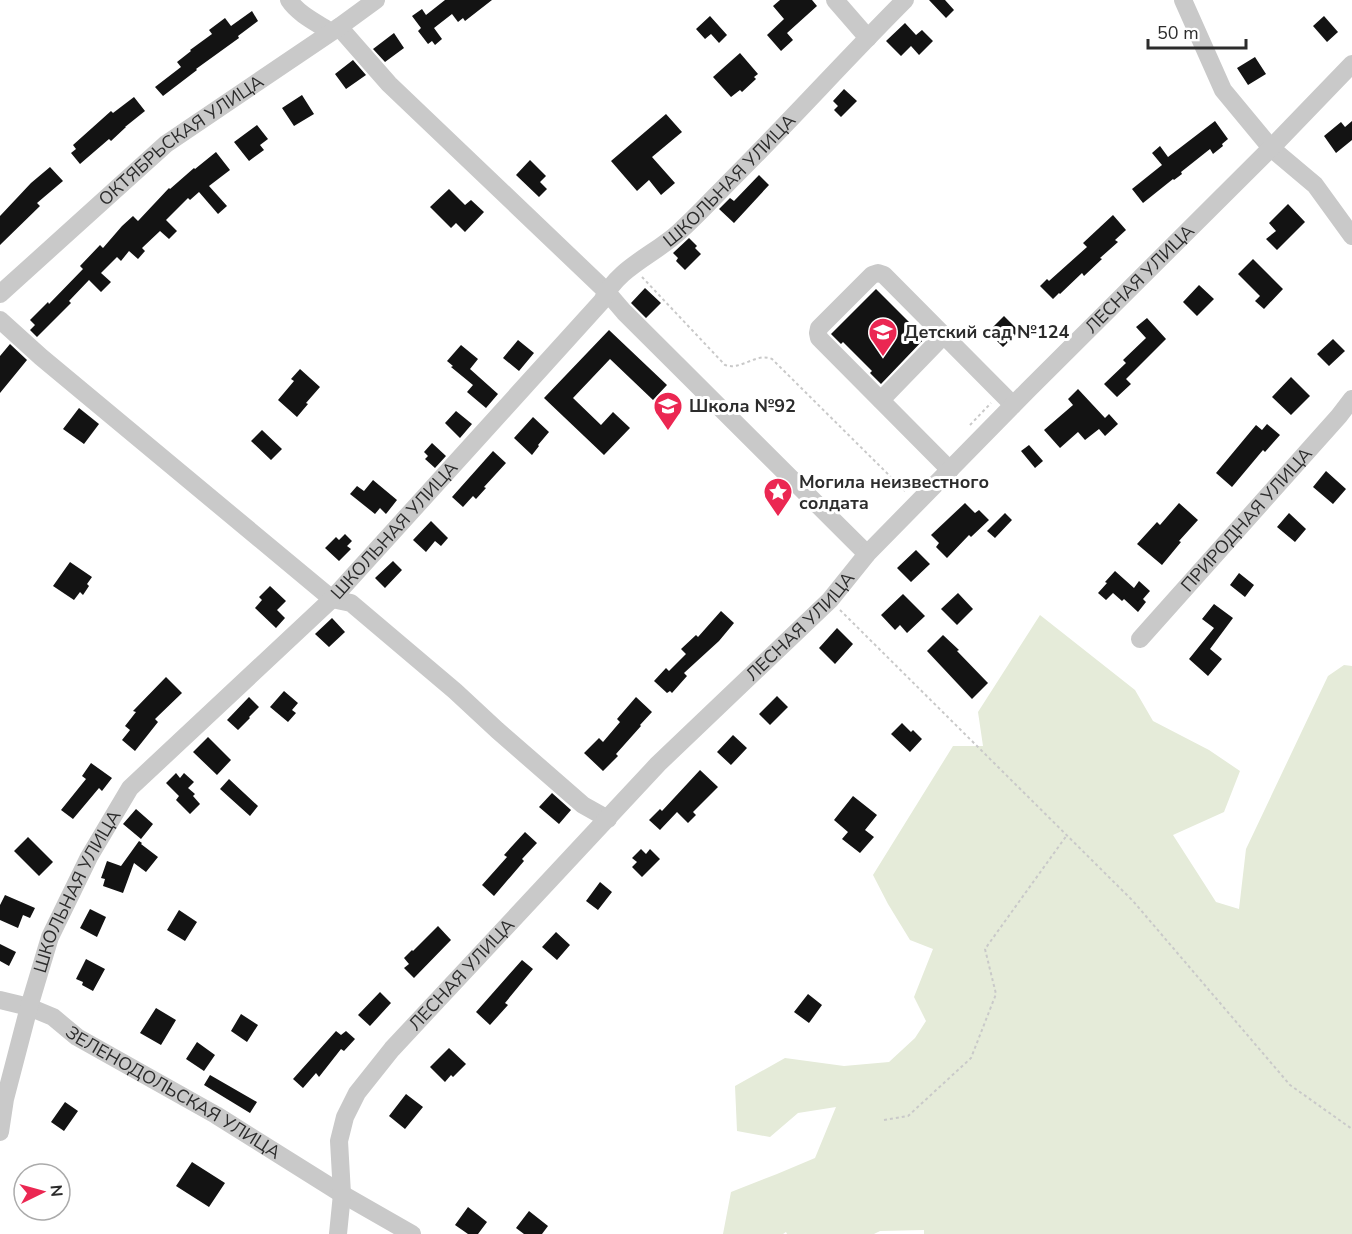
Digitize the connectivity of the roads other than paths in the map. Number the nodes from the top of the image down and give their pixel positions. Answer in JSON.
{"nodes":[{"id":1,"x":289,"y":0,"type":"edge"},
{"id":2,"x":376,"y":0,"type":"edge"},
{"id":3,"x":835,"y":0,"type":"edge"},
{"id":4,"x":906,"y":0,"type":"edge"},
{"id":5,"x":1183,"y":0,"type":"edge"},
{"id":6,"x":335,"y":29,"type":"junction"},
{"id":7,"x":868,"y":38,"type":"junction"},
{"id":8,"x":1352,"y":64,"type":"edge"},
{"id":9,"x":1271,"y":148,"type":"junction"},
{"id":10,"x":1352,"y":236,"type":"edge"},
{"id":11,"x":606,"y":291,"type":"junction"},
{"id":12,"x":0,"y":294,"type":"edge"},
{"id":13,"x":0,"y":320,"type":"edge"},
{"id":14,"x":944,"y":335,"type":"junction"},
{"id":15,"x":1007,"y":399,"type":"junction"},
{"id":16,"x":1352,"y":399,"type":"edge"},
{"id":17,"x":880,"y":400,"type":"junction"},
{"id":18,"x":950,"y":470,"type":"junction"},
{"id":19,"x":867,"y":554,"type":"junction"},
{"id":20,"x":332,"y":599,"type":"junction"},
{"id":21,"x":1140,"y":639,"type":"dead end"},
{"id":22,"x":608,"y":819,"type":"junction"},
{"id":23,"x":0,"y":1000,"type":"edge"},
{"id":24,"x":29,"y":1007,"type":"junction"},
{"id":25,"x":0,"y":1132,"type":"edge"},
{"id":26,"x":342,"y":1194,"type":"junction"},
{"id":27,"x":338,"y":1234,"type":"edge"},
{"id":28,"x":412,"y":1234,"type":"edge"}],
"edges":[{"from":1,"to":6,"type":"street"},
{"from":2,"to":6,"type":"street","name":"ОКТЯБРЬСКАЯ УЛИЦА"},
{"from":3,"to":7,"type":"street"},
{"from":4,"to":7,"type":"street","name":"ШКОЛЬНАЯ УЛИЦА"},
{"from":5,"to":9,"type":"street"},
{"from":6,"to":11,"type":"street"},
{"from":6,"to":12,"type":"street","name":"ОКТЯБРЬСКАЯ УЛИЦА"},
{"from":7,"to":11,"type":"street","name":"ШКОЛЬНАЯ УЛИЦА"},
{"from":8,"to":9,"type":"street","name":"ЛЕСНАЯ УЛИЦА"},
{"from":9,"to":10,"type":"street"},
{"from":9,"to":15,"type":"street","name":"ЛЕСНАЯ УЛИЦА"},
{"from":11,"to":19,"type":"street"},
{"from":11,"to":20,"type":"street","name":"ШКОЛЬНАЯ УЛИЦА"},
{"from":13,"to":20,"type":"street"},
{"from":14,"to":15,"type":"street"},
{"from":14,"to":17,"type":"street"},
{"from":14,"to":17,"type":"street"},
{"from":15,"to":18,"type":"street","name":"ЛЕСНАЯ УЛИЦА"},
{"from":16,"to":21,"type":"street","name":"ПРИРОДНАЯ УЛИЦА"},
{"from":17,"to":18,"type":"street"},
{"from":18,"to":19,"type":"street","name":"ЛЕСНАЯ УЛИЦА"},
{"from":19,"to":22,"type":"street","name":"ЛЕСНАЯ УЛИЦА"},
{"from":20,"to":22,"type":"street"},
{"from":20,"to":24,"type":"street","name":"ШКОЛЬНАЯ УЛИЦА"},
{"from":22,"to":26,"type":"street","name":"ЛЕСНАЯ УЛИЦА"},
{"from":23,"to":24,"type":"street","name":"ЗЕЛЕНОДОЛЬСКАЯ УЛИЦА"},
{"from":24,"to":25,"type":"street","name":"ШКОЛЬНАЯ УЛИЦА"},
{"from":24,"to":26,"type":"street","name":"ЗЕЛЕНОДОЛЬСКАЯ УЛИЦА"},
{"from":26,"to":27,"type":"street","name":"ЛЕСНАЯ УЛИЦА"},
{"from":26,"to":28,"type":"street","name":"ЗЕЛЕНОДОЛЬСКАЯ УЛИЦА"}]}
